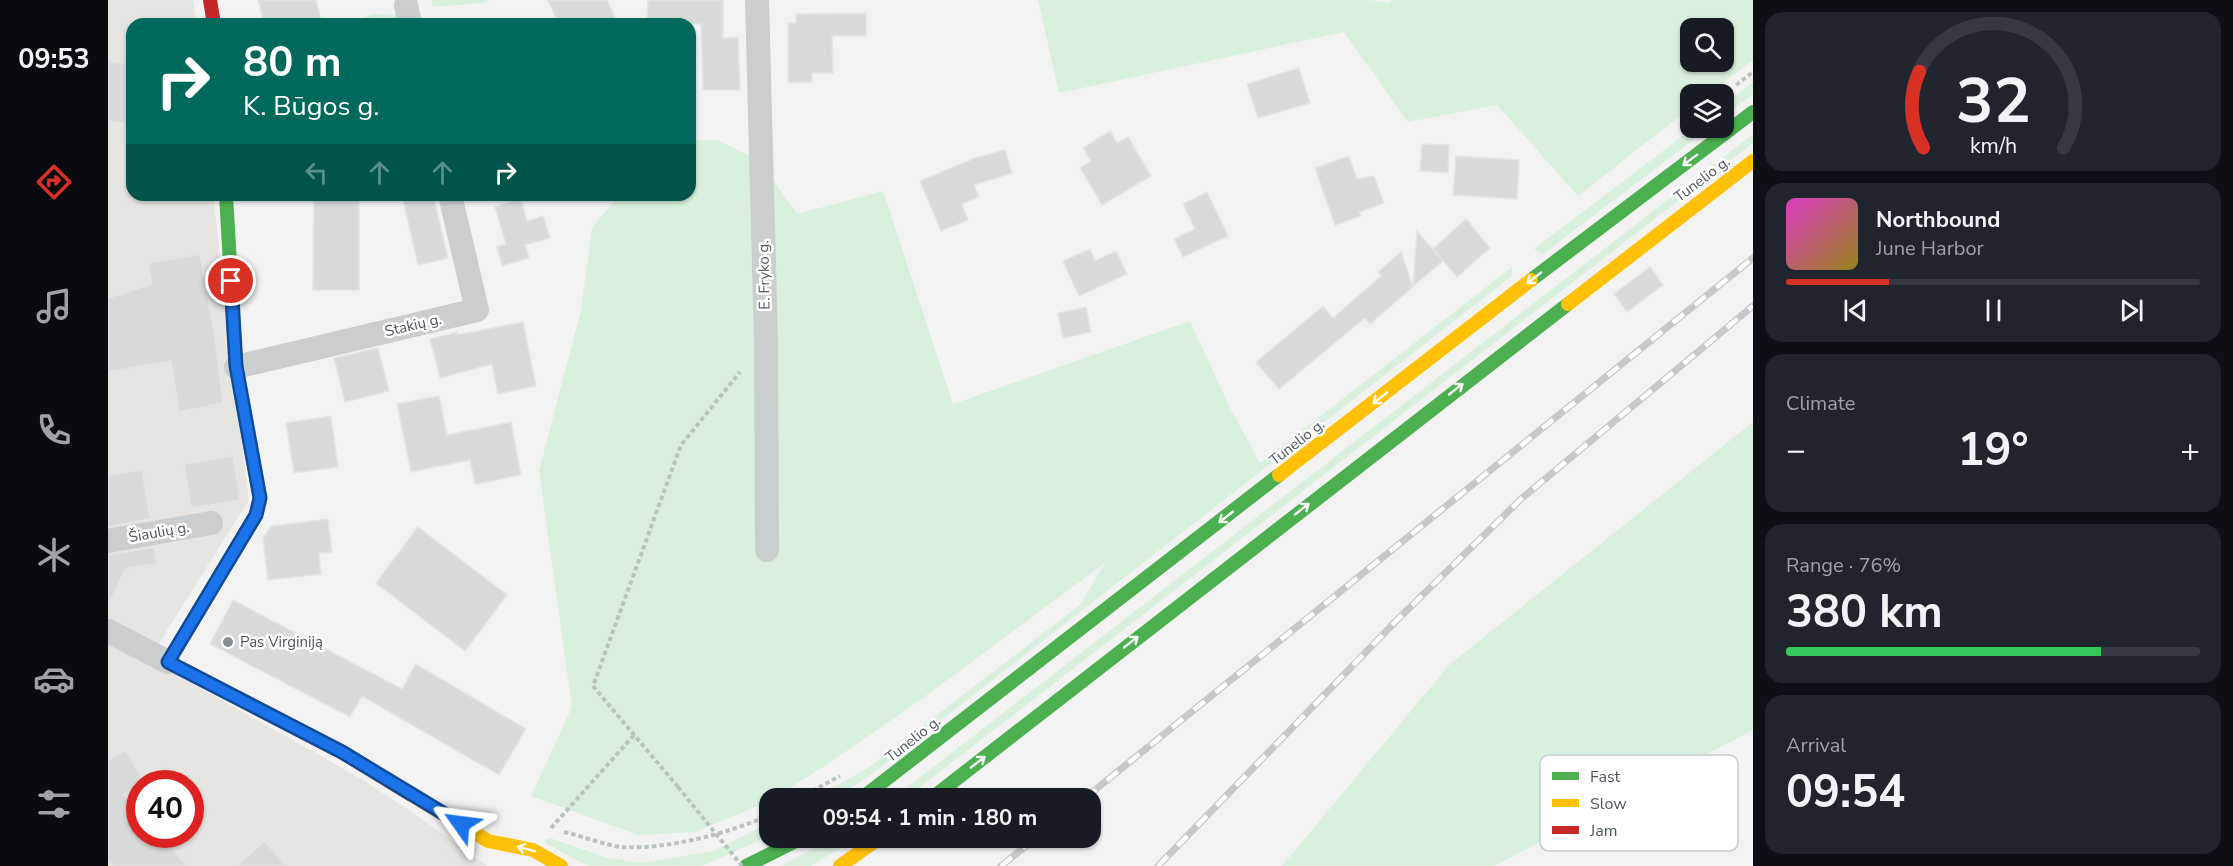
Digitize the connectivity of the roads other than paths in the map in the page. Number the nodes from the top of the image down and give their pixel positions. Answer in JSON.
{"nodes":[{"id":1,"x":210,"y":0,"type":"edge"},
{"id":2,"x":758,"y":0,"type":"edge"},
{"id":3,"x":213,"y":18,"type":"edge"},
{"id":4,"x":1753,"y":112,"type":"edge"},
{"id":5,"x":1753,"y":161,"type":"edge"},
{"id":6,"x":226,"y":201,"type":"edge"},
{"id":7,"x":451,"y":201,"type":"edge"},
{"id":8,"x":236,"y":366,"type":"junction"},
{"id":9,"x":211,"y":523,"type":"dead end"},
{"id":10,"x":108,"y":541,"type":"edge"},
{"id":11,"x":767,"y":550,"type":"dead end"},
{"id":12,"x":108,"y":631,"type":"edge"},
{"id":13,"x":168,"y":662,"type":"junction"},
{"id":14,"x":875,"y":788,"type":"edge"},
{"id":15,"x":945,"y":788,"type":"edge"},
{"id":16,"x":488,"y":841,"type":"junction"},
{"id":17,"x":781,"y":848,"type":"edge"},
{"id":18,"x":865,"y":848,"type":"edge"},
{"id":19,"x":501,"y":858,"type":"dead end"},
{"id":20,"x":561,"y":866,"type":"edge"},
{"id":21,"x":744,"y":866,"type":"edge"},
{"id":22,"x":840,"y":866,"type":"edge"}],
"edges":[{"from":1,"to":3,"type":"main road"},
{"from":2,"to":11,"type":"street","name":"E. Fryko g."},
{"from":4,"to":14,"type":"main road","name":"Tunelio g.","one_way":true},
{"from":15,"to":5,"type":"main road","name":"Tunelio g.","one_way":true},
{"from":6,"to":8,"type":"main road"},
{"from":7,"to":8,"type":"street","name":"Stakių g."},
{"from":8,"to":13,"type":"main road"},
{"from":9,"to":10,"type":"street","name":"Šiaulių g."},
{"from":12,"to":13,"type":"street"},
{"from":13,"to":16,"type":"main road"},
{"from":16,"to":19,"type":"main road"},
{"from":20,"to":16,"type":"main road","one_way":true},
{"from":17,"to":21,"type":"main road"},
{"from":18,"to":22,"type":"main road"}]}
